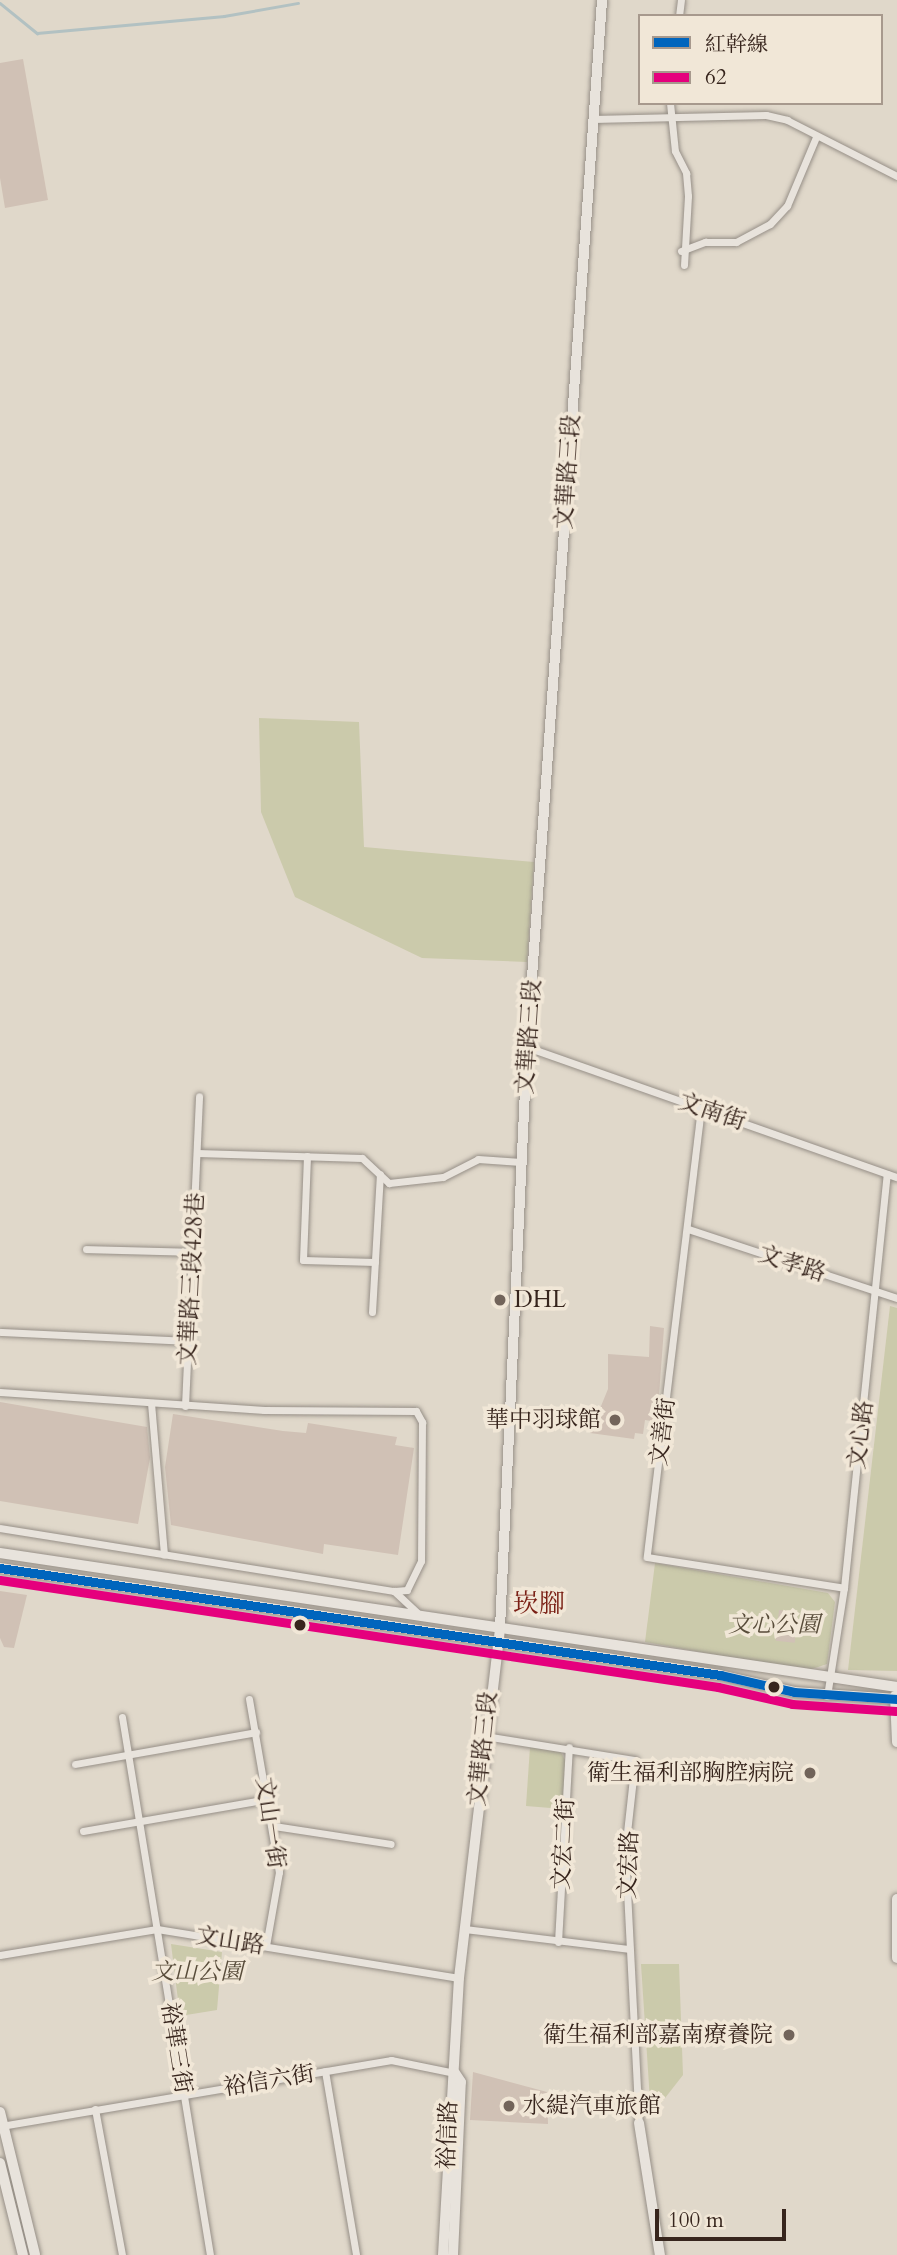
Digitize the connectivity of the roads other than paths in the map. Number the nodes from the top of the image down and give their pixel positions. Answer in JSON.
{"nodes":[{"id":1,"x":602,"y":0,"type":"edge"},
{"id":2,"x":670,"y":105,"type":"edge"},
{"id":3,"x":672,"y":115,"type":"junction"},
{"id":4,"x":593,"y":119,"type":"junction"},
{"id":5,"x":816,"y":136,"type":"junction"},
{"id":6,"x":897,"y":176,"type":"edge"},
{"id":7,"x":681,"y":251,"type":"junction"},
{"id":8,"x":684,"y":265,"type":"dead end"},
{"id":9,"x":527,"y":1047,"type":"junction"},
{"id":10,"x":199,"y":1096,"type":"dead end"},
{"id":11,"x":701,"y":1108,"type":"junction"},
{"id":12,"x":197,"y":1153,"type":"junction"},
{"id":13,"x":307,"y":1156,"type":"junction"},
{"id":14,"x":522,"y":1162,"type":"junction"},
{"id":15,"x":380,"y":1174,"type":"junction"},
{"id":16,"x":887,"y":1174,"type":"junction"},
{"id":17,"x":897,"y":1177,"type":"edge"},
{"id":18,"x":688,"y":1230,"type":"junction"},
{"id":19,"x":86,"y":1249,"type":"dead end"},
{"id":20,"x":194,"y":1252,"type":"junction"},
{"id":21,"x":375,"y":1262,"type":"junction"},
{"id":22,"x":878,"y":1292,"type":"junction"},
{"id":23,"x":897,"y":1298,"type":"edge"},
{"id":24,"x":372,"y":1312,"type":"dead end"},
{"id":25,"x":0,"y":1332,"type":"edge"},
{"id":26,"x":191,"y":1341,"type":"junction"},
{"id":27,"x":0,"y":1392,"type":"edge"},
{"id":28,"x":151,"y":1402,"type":"junction"},
{"id":29,"x":185,"y":1406,"type":"junction"},
{"id":30,"x":0,"y":1528,"type":"edge"},
{"id":31,"x":0,"y":1553,"type":"edge"},
{"id":32,"x":164,"y":1554,"type":"junction"},
{"id":33,"x":0,"y":1568,"type":"edge"},
{"id":34,"x":844,"y":1588,"type":"junction"},
{"id":35,"x":394,"y":1591,"type":"junction"},
{"id":36,"x":423,"y":1617,"type":"junction"},
{"id":37,"x":500,"y":1628,"type":"junction"},
{"id":38,"x":494,"y":1641,"type":"junction"},
{"id":39,"x":832,"y":1681,"type":"junction"},
{"id":40,"x":897,"y":1687,"type":"edge"},
{"id":41,"x":827,"y":1696,"type":"junction"},
{"id":42,"x":896,"y":1697,"type":"edge"},
{"id":43,"x":249,"y":1699,"type":"dead end"},
{"id":44,"x":122,"y":1717,"type":"dead end"},
{"id":45,"x":256,"y":1732,"type":"junction"},
{"id":46,"x":484,"y":1736,"type":"junction"},
{"id":47,"x":897,"y":1742,"type":"edge"},
{"id":48,"x":569,"y":1747,"type":"junction"},
{"id":49,"x":128,"y":1754,"type":"junction"},
{"id":50,"x":75,"y":1764,"type":"dead end"},
{"id":51,"x":268,"y":1799,"type":"junction"},
{"id":52,"x":139,"y":1822,"type":"junction"},
{"id":53,"x":274,"y":1826,"type":"junction"},
{"id":54,"x":83,"y":1831,"type":"dead end"},
{"id":55,"x":391,"y":1844,"type":"dead end"},
{"id":56,"x":897,"y":1899,"type":"edge"},
{"id":57,"x":157,"y":1929,"type":"junction"},
{"id":58,"x":464,"y":1929,"type":"junction"},
{"id":59,"x":558,"y":1942,"type":"junction"},
{"id":60,"x":266,"y":1946,"type":"junction"},
{"id":61,"x":629,"y":1949,"type":"junction"},
{"id":62,"x":0,"y":1955,"type":"edge"},
{"id":63,"x":897,"y":1958,"type":"edge"},
{"id":64,"x":459,"y":1978,"type":"junction"},
{"id":65,"x":325,"y":2071,"type":"junction"},
{"id":66,"x":458,"y":2078,"type":"junction"},
{"id":67,"x":184,"y":2094,"type":"junction"},
{"id":68,"x":94,"y":2109,"type":"junction"},
{"id":69,"x":0,"y":2112,"type":"edge"},
{"id":70,"x":639,"y":2123,"type":"joint"},
{"id":71,"x":2,"y":2126,"type":"edge"},
{"id":72,"x":0,"y":2163,"type":"edge"},
{"id":73,"x":23,"y":2255,"type":"edge"},
{"id":74,"x":35,"y":2255,"type":"edge"},
{"id":75,"x":122,"y":2255,"type":"edge"},
{"id":76,"x":210,"y":2255,"type":"edge"},
{"id":77,"x":356,"y":2255,"type":"edge"},
{"id":78,"x":443,"y":2255,"type":"edge"},
{"id":79,"x":453,"y":2255,"type":"edge"},
{"id":80,"x":660,"y":2255,"type":"edge"}],
"edges":[{"from":1,"to":4,"type":"street","name":"文華路三段"},
{"from":2,"to":3,"type":"street"},
{"from":3,"to":4,"type":"street"},
{"from":3,"to":5,"type":"street"},
{"from":3,"to":7,"type":"street"},
{"from":4,"to":9,"type":"street","name":"文華路三段"},
{"from":5,"to":6,"type":"street"},
{"from":5,"to":7,"type":"street"},
{"from":7,"to":8,"type":"street"},
{"from":9,"to":11,"type":"street","name":"文南街"},
{"from":9,"to":14,"type":"street","name":"文華路三段"},
{"from":10,"to":12,"type":"street","name":"文華路三段428巷"},
{"from":11,"to":16,"type":"street","name":"文南街"},
{"from":11,"to":18,"type":"street","name":"文善街"},
{"from":12,"to":13,"type":"street"},
{"from":12,"to":20,"type":"street","name":"文華路三段428巷"},
{"from":13,"to":15,"type":"street"},
{"from":13,"to":21,"type":"street"},
{"from":14,"to":15,"type":"street"},
{"from":14,"to":37,"type":"street","name":"文華路三段"},
{"from":15,"to":21,"type":"street"},
{"from":16,"to":17,"type":"street","name":"文南街"},
{"from":16,"to":22,"type":"street","name":"文心路"},
{"from":18,"to":22,"type":"street","name":"文孝路"},
{"from":18,"to":34,"type":"street","name":"文善街"},
{"from":19,"to":20,"type":"street"},
{"from":20,"to":26,"type":"street","name":"文華路三段428巷"},
{"from":21,"to":24,"type":"street"},
{"from":22,"to":23,"type":"street","name":"文孝路"},
{"from":22,"to":34,"type":"street","name":"文心路"},
{"from":25,"to":26,"type":"street"},
{"from":26,"to":29,"type":"street","name":"文華路三段428巷"},
{"from":27,"to":28,"type":"street"},
{"from":28,"to":29,"type":"street"},
{"from":28,"to":32,"type":"street"},
{"from":29,"to":35,"type":"street"},
{"from":30,"to":32,"type":"street"},
{"from":31,"to":36,"type":"street"},
{"from":32,"to":35,"type":"street"},
{"from":33,"to":38,"type":"street"},
{"from":34,"to":39,"type":"street","name":"文心路"},
{"from":35,"to":36,"type":"street"},
{"from":36,"to":37,"type":"street"},
{"from":37,"to":38,"type":"street","name":"文華路三段"},
{"from":37,"to":39,"type":"street"},
{"from":38,"to":41,"type":"street"},
{"from":38,"to":46,"type":"street","name":"文華路三段"},
{"from":39,"to":40,"type":"street"},
{"from":39,"to":41,"type":"street","name":"文心路"},
{"from":41,"to":42,"type":"street"},
{"from":42,"to":47,"type":"street"},
{"from":43,"to":45,"type":"street","name":"文山一街"},
{"from":44,"to":49,"type":"street","name":"裕華三街"},
{"from":45,"to":49,"type":"street"},
{"from":45,"to":51,"type":"street","name":"文山一街"},
{"from":46,"to":48,"type":"street","name":"文宏路"},
{"from":46,"to":58,"type":"street","name":"文華路三段"},
{"from":48,"to":59,"type":"street","name":"文宏二街"},
{"from":48,"to":61,"type":"street","name":"文宏路"},
{"from":49,"to":50,"type":"street"},
{"from":49,"to":52,"type":"street","name":"裕華三街"},
{"from":51,"to":52,"type":"street"},
{"from":51,"to":53,"type":"street","name":"文山一街"},
{"from":52,"to":54,"type":"street"},
{"from":52,"to":57,"type":"street","name":"裕華三街"},
{"from":53,"to":55,"type":"street"},
{"from":53,"to":60,"type":"street","name":"文山一街"},
{"from":56,"to":63,"type":"street"},
{"from":57,"to":60,"type":"street","name":"文山路"},
{"from":57,"to":62,"type":"street","name":"文山路"},
{"from":57,"to":67,"type":"street","name":"裕華三街"},
{"from":58,"to":59,"type":"street"},
{"from":58,"to":64,"type":"street","name":"文華路三段"},
{"from":59,"to":61,"type":"street"},
{"from":60,"to":64,"type":"street","name":"文山路"},
{"from":61,"to":70,"type":"street","name":"文宏路"},
{"from":64,"to":66,"type":"street","name":"文華路三段"},
{"from":65,"to":66,"type":"street","name":"裕信六街"},
{"from":65,"to":67,"type":"street","name":"裕信六街"},
{"from":65,"to":77,"type":"street"},
{"from":66,"to":78,"type":"street","name":"裕信路"},
{"from":66,"to":79,"type":"street","name":"裕信路"},
{"from":67,"to":68,"type":"street","name":"裕信六街"},
{"from":67,"to":76,"type":"street","name":"裕華三街"},
{"from":68,"to":71,"type":"street","name":"裕信六街"},
{"from":68,"to":75,"type":"street"},
{"from":69,"to":71,"type":"street"},
{"from":70,"to":80,"type":"street"},
{"from":71,"to":74,"type":"street"},
{"from":72,"to":73,"type":"street"}]}
